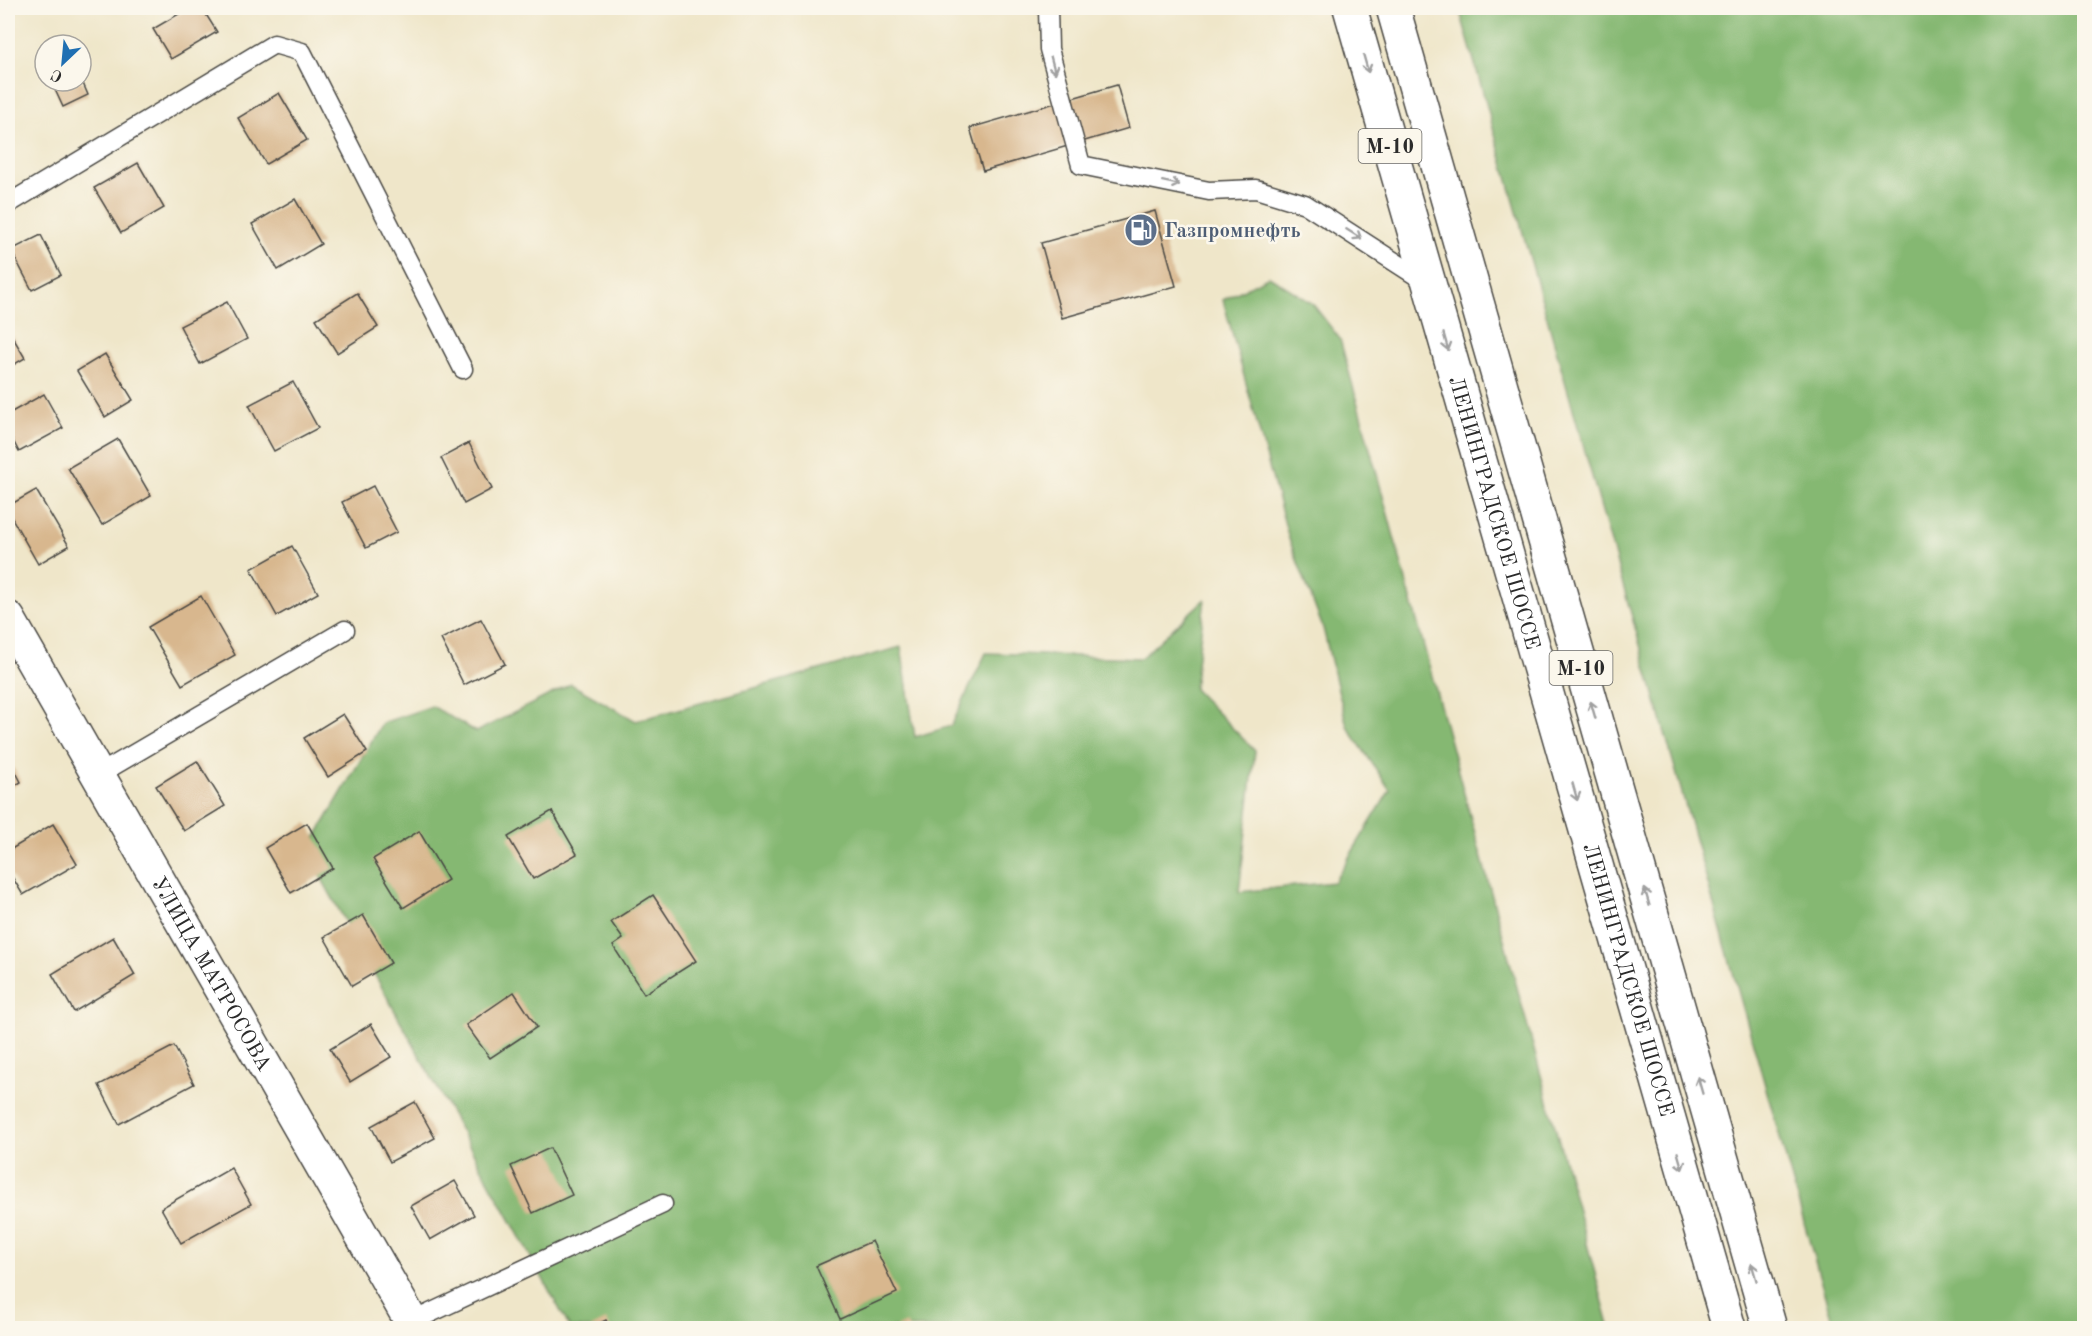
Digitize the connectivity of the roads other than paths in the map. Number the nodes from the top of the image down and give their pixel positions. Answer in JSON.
{"nodes":[{"id":1,"x":1048,"y":8,"type":"edge"},
{"id":2,"x":1350,"y":8,"type":"edge"},
{"id":3,"x":1393,"y":8,"type":"edge"},
{"id":4,"x":8,"y":204,"type":"edge"},
{"id":5,"x":1430,"y":285,"type":"junction"},
{"id":6,"x":463,"y":369,"type":"dead end"},
{"id":7,"x":8,"y":618,"type":"edge"},
{"id":8,"x":345,"y":630,"type":"dead end"},
{"id":9,"x":96,"y":776,"type":"junction"},
{"id":10,"x":663,"y":1204,"type":"dead end"},
{"id":11,"x":413,"y":1326,"type":"edge"},
{"id":12,"x":1728,"y":1329,"type":"edge"},
{"id":13,"x":1770,"y":1329,"type":"edge"}],
"edges":[{"from":1,"to":5,"type":"lane","one_way":true},
{"from":2,"to":5,"type":"main road","name":"ЛЕНИНГРАДСКОЕ ШОССЕ","number":"М-10","one_way":true},
{"from":13,"to":3,"type":"main road","name":"ЛЕНИНГРАДСКОЕ ШОССЕ","number":"М-10","one_way":true},
{"from":4,"to":6,"type":"lane"},
{"from":5,"to":12,"type":"main road","name":"ЛЕНИНГРАДСКОЕ ШОССЕ","number":"М-10","one_way":true},
{"from":7,"to":9,"type":"main road","name":"УЛИЦА МАТРОСОВА"},
{"from":8,"to":9,"type":"lane"},
{"from":9,"to":11,"type":"main road","name":"УЛИЦА МАТРОСОВА"},
{"from":10,"to":11,"type":"lane"}]}
